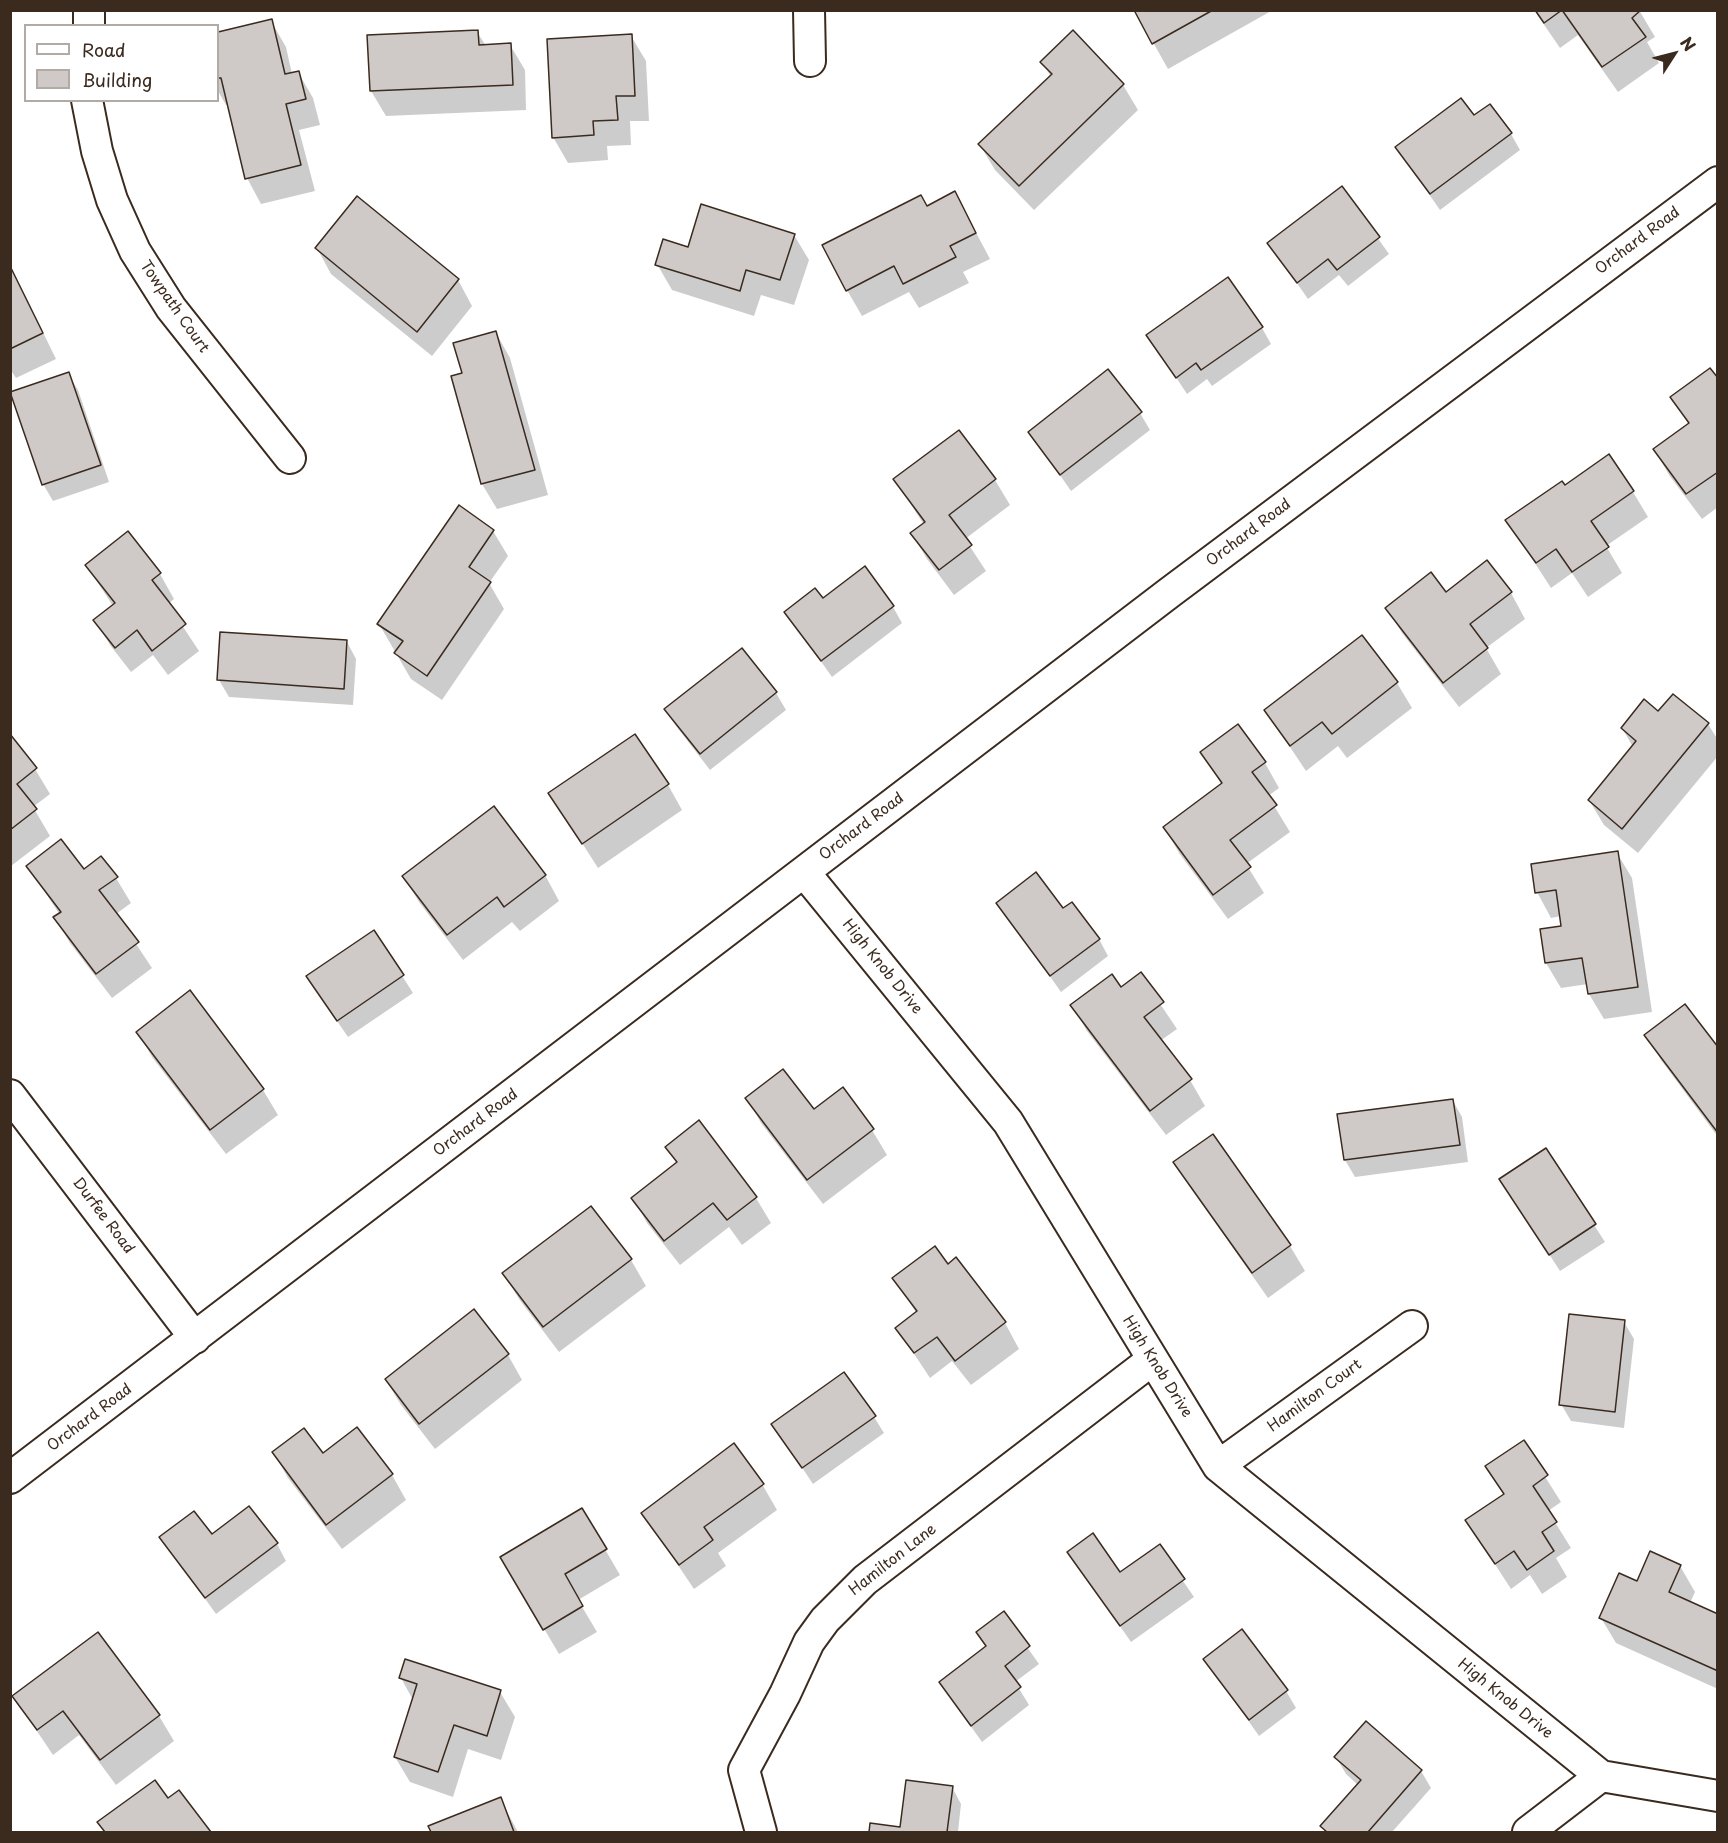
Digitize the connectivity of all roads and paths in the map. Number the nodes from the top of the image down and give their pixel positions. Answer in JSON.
{"nodes":[{"id":1,"x":809,"y":10,"type":"edge"},
{"id":2,"x":810,"y":60,"type":"dead end"},
{"id":3,"x":87,"y":102,"type":"edge"},
{"id":4,"x":1718,"y":182,"type":"edge"},
{"id":5,"x":290,"y":458,"type":"dead end"},
{"id":6,"x":804,"y":872,"type":"junction"},
{"id":7,"x":10,"y":1095,"type":"edge"},
{"id":8,"x":1412,"y":1326,"type":"dead end"},
{"id":9,"x":195,"y":1338,"type":"junction"},
{"id":10,"x":1152,"y":1360,"type":"junction"},
{"id":11,"x":1218,"y":1466,"type":"junction"},
{"id":12,"x":10,"y":1478,"type":"edge"},
{"id":13,"x":1601,"y":1776,"type":"junction"},
{"id":14,"x":1718,"y":1796,"type":"edge"},
{"id":15,"x":761,"y":1833,"type":"edge"},
{"id":16,"x":1527,"y":1833,"type":"edge"}],
"edges":[{"from":1,"to":2,"type":"street"},
{"from":3,"to":5,"type":"street","name":"Towpath Court"},
{"from":4,"to":6,"type":"street","name":"Orchard Road"},
{"from":6,"to":9,"type":"street","name":"Orchard Road"},
{"from":6,"to":10,"type":"street","name":"High Knob Drive"},
{"from":7,"to":9,"type":"street","name":"Durfee Road"},
{"from":8,"to":11,"type":"street","name":"Hamilton Court"},
{"from":9,"to":12,"type":"street","name":"Orchard Road"},
{"from":10,"to":11,"type":"street","name":"High Knob Drive"},
{"from":10,"to":15,"type":"street","name":"Hamilton Lane"},
{"from":11,"to":13,"type":"street","name":"High Knob Drive"},
{"from":13,"to":14,"type":"street"},
{"from":13,"to":16,"type":"street"}]}
